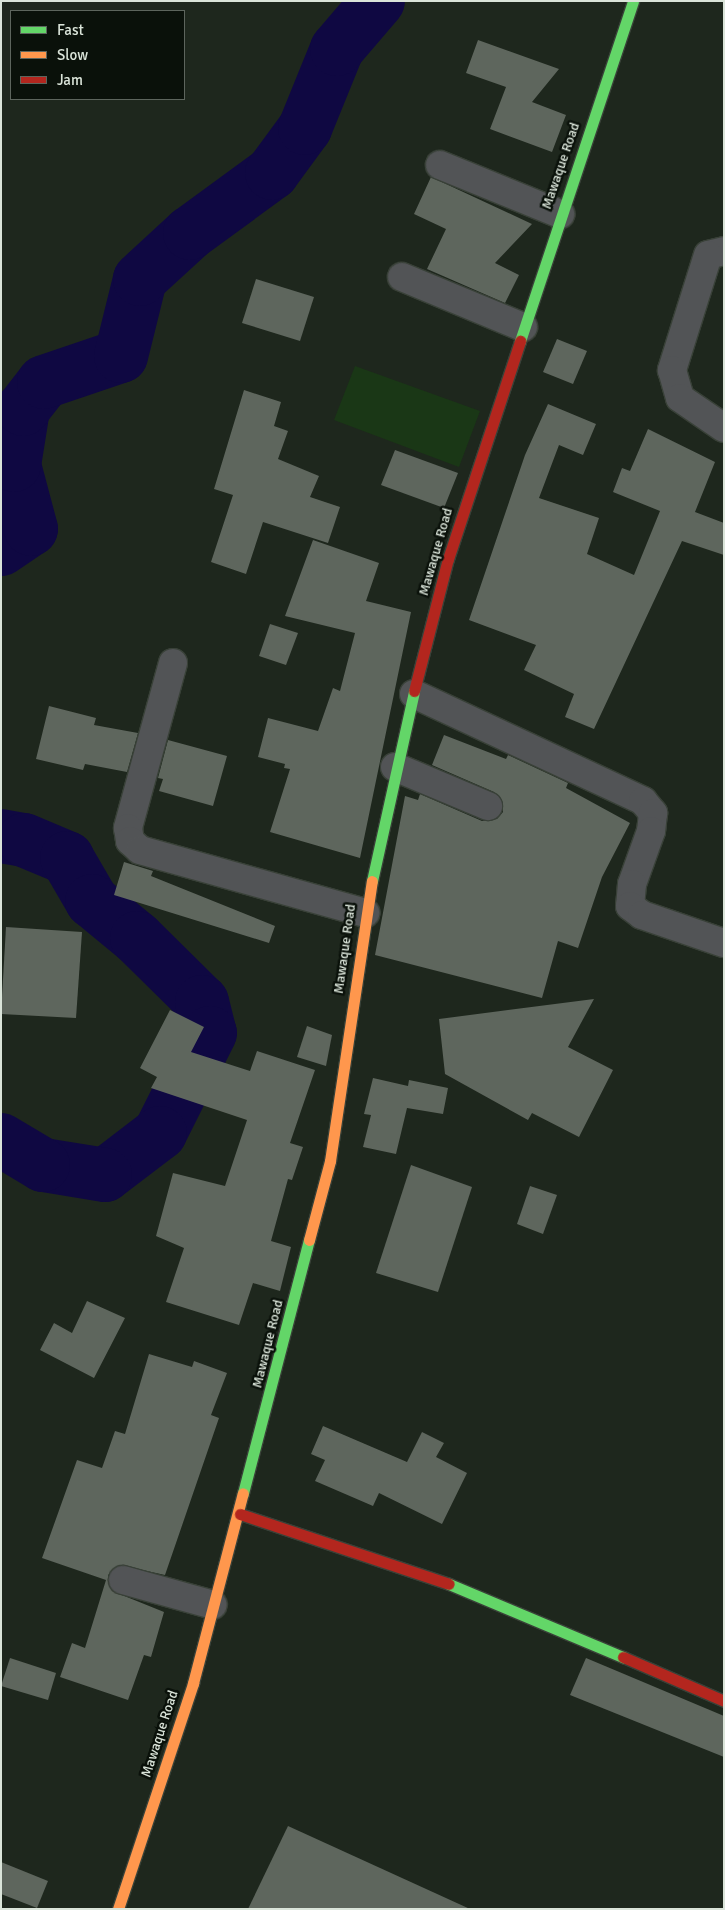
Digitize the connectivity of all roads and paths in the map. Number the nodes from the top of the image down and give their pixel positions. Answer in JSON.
{"nodes":[{"id":1,"x":633,"y":1,"type":"edge"},
{"id":2,"x":440,"y":165,"type":"dead end"},
{"id":3,"x":560,"y":214,"type":"junction"},
{"id":4,"x":724,"y":251,"type":"edge"},
{"id":5,"x":402,"y":277,"type":"dead end"},
{"id":6,"x":524,"y":327,"type":"junction"},
{"id":7,"x":724,"y":428,"type":"edge"},
{"id":8,"x":173,"y":663,"type":"dead end"},
{"id":9,"x":414,"y":694,"type":"junction"},
{"id":10,"x":396,"y":767,"type":"junction"},
{"id":11,"x":488,"y":806,"type":"dead end"},
{"id":12,"x":365,"y":913,"type":"junction"},
{"id":13,"x":724,"y":943,"type":"edge"},
{"id":14,"x":240,"y":1514,"type":"junction"},
{"id":15,"x":123,"y":1580,"type":"dead end"},
{"id":16,"x":213,"y":1606,"type":"junction"},
{"id":17,"x":724,"y":1701,"type":"edge"},
{"id":18,"x":118,"y":1909,"type":"edge"}],
"edges":[{"from":1,"to":3,"type":"main road","name":"Mawaque Road"},
{"from":2,"to":3,"type":"street"},
{"from":3,"to":6,"type":"main road","name":"Mawaque Road"},
{"from":4,"to":7,"type":"street"},
{"from":5,"to":6,"type":"street"},
{"from":6,"to":9,"type":"main road","name":"Mawaque Road"},
{"from":8,"to":12,"type":"street"},
{"from":9,"to":10,"type":"main road","name":"Mawaque Road"},
{"from":9,"to":13,"type":"street"},
{"from":10,"to":11,"type":"street"},
{"from":10,"to":12,"type":"main road","name":"Mawaque Road"},
{"from":12,"to":14,"type":"main road","name":"Mawaque Road"},
{"from":14,"to":16,"type":"main road","name":"Mawaque Road"},
{"from":14,"to":17,"type":"main road"},
{"from":15,"to":16,"type":"street"},
{"from":16,"to":18,"type":"main road","name":"Mawaque Road"}]}
